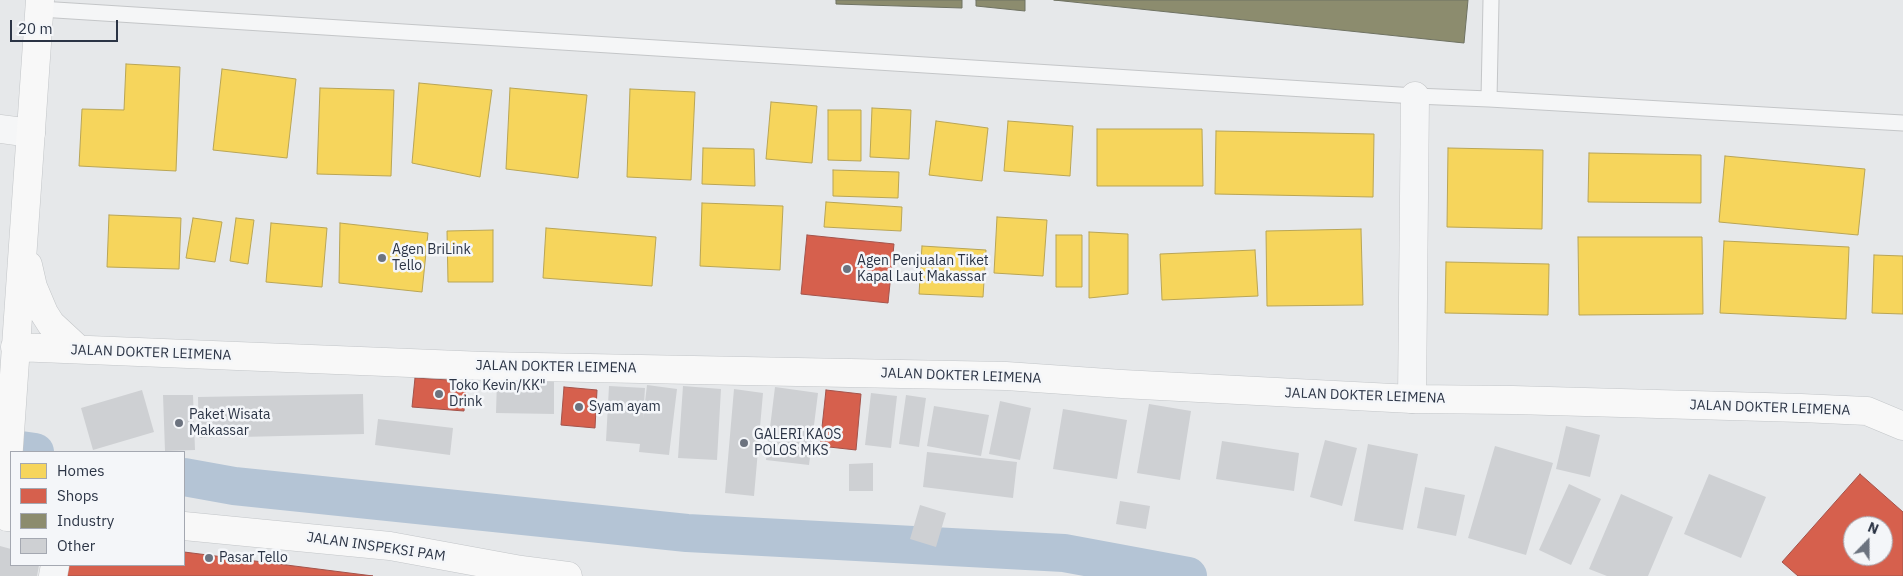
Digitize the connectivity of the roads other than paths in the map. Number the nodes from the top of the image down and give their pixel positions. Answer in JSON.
{"nodes":[{"id":1,"x":1491,"y":0,"type":"edge"},
{"id":2,"x":40,"y":4,"type":"edge"},
{"id":3,"x":1415,"y":96,"type":"junction"},
{"id":4,"x":1489,"y":98,"type":"junction"},
{"id":5,"x":1903,"y":123,"type":"edge"},
{"id":6,"x":0,"y":129,"type":"edge"},
{"id":7,"x":31,"y":133,"type":"junction"},
{"id":8,"x":24,"y":242,"type":"junction"},
{"id":9,"x":15,"y":347,"type":"junction"},
{"id":10,"x":78,"y":350,"type":"junction"},
{"id":11,"x":9,"y":399,"type":"edge"},
{"id":12,"x":1412,"y":399,"type":"junction"},
{"id":13,"x":1903,"y":426,"type":"edge"},
{"id":14,"x":9,"y":517,"type":"edge"},
{"id":15,"x":185,"y":526,"type":"edge"},
{"id":16,"x":568,"y":576,"type":"edge"}],
"edges":[{"from":1,"to":4,"type":"lane"},
{"from":2,"to":3,"type":"lane"},
{"from":2,"to":7,"type":"main road"},
{"from":3,"to":4,"type":"lane"},
{"from":3,"to":12,"type":"street"},
{"from":4,"to":5,"type":"lane"},
{"from":6,"to":7,"type":"street"},
{"from":7,"to":8,"type":"main road"},
{"from":8,"to":9,"type":"main road"},
{"from":8,"to":10,"type":"main road"},
{"from":9,"to":10,"type":"main road","name":"JALAN DOKTER LEIMENA"},
{"from":9,"to":11,"type":"main road"},
{"from":10,"to":12,"type":"main road","name":"JALAN DOKTER LEIMENA"},
{"from":11,"to":14,"type":"main road"},
{"from":12,"to":13,"type":"main road","name":"JALAN DOKTER LEIMENA"},
{"from":15,"to":16,"type":"main road","name":"JALAN INSPEKSI PAM"}]}
